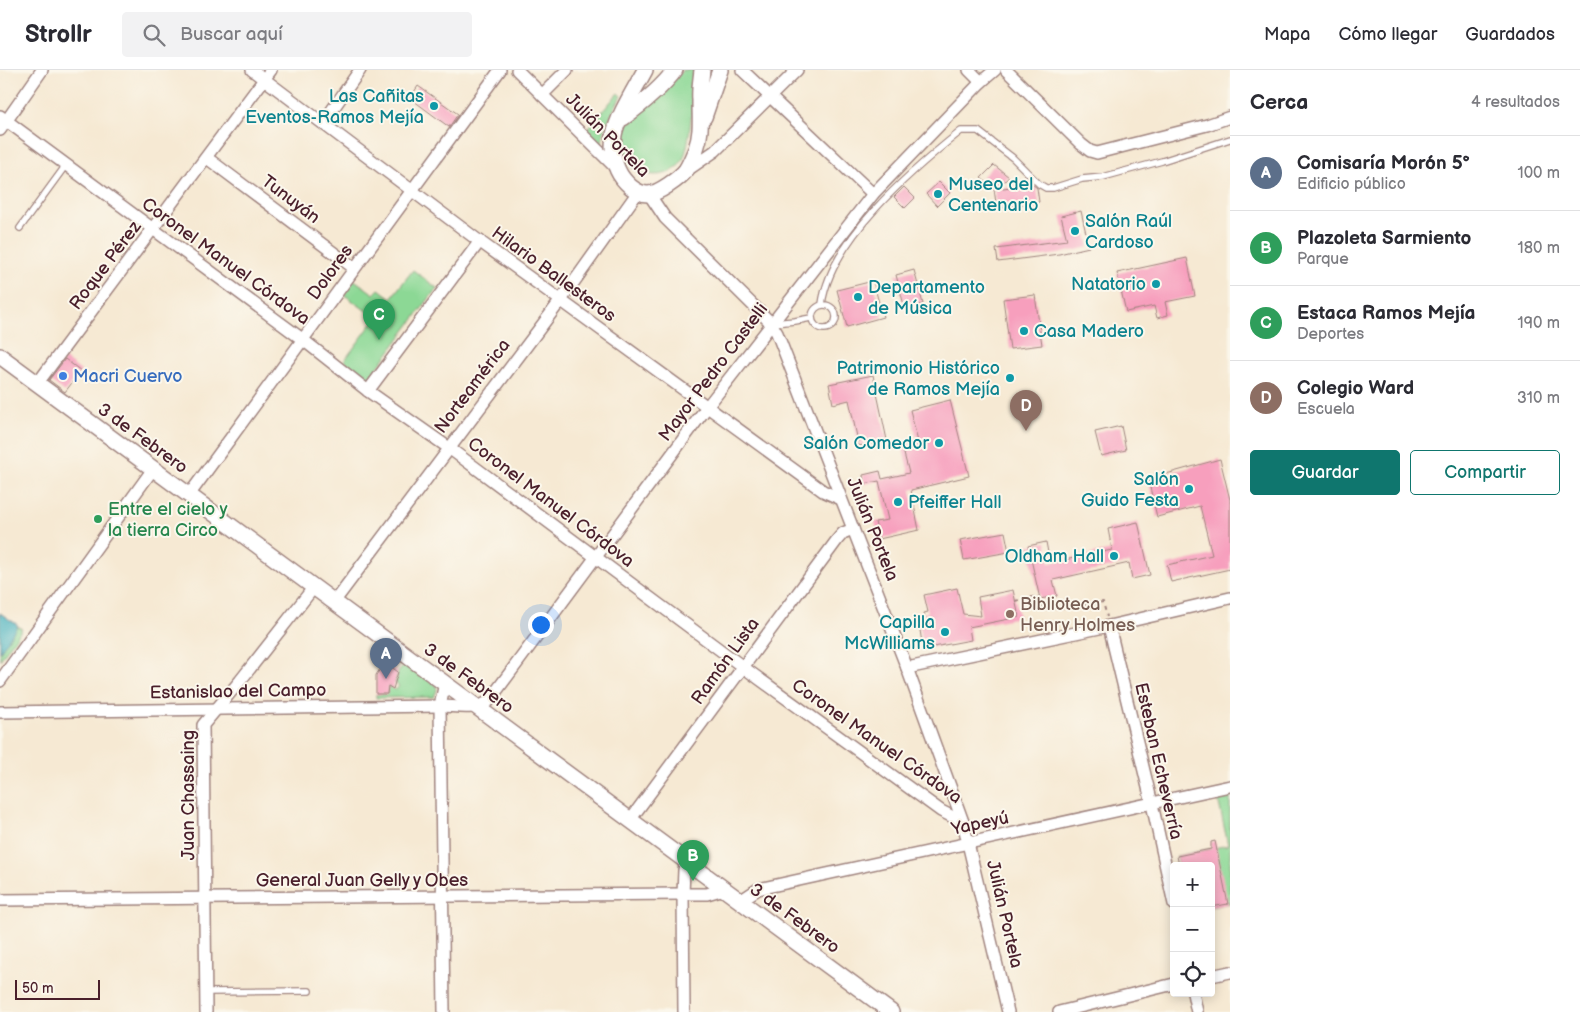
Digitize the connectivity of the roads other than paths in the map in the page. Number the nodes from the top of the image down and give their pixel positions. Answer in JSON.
{"nodes":[{"id":1,"x":42,"y":70,"type":"edge"},
{"id":2,"x":252,"y":70,"type":"edge"},
{"id":3,"x":360,"y":70,"type":"edge"},
{"id":4,"x":500,"y":70,"type":"edge"},
{"id":5,"x":517,"y":70,"type":"edge"},
{"id":6,"x":567,"y":70,"type":"edge"},
{"id":7,"x":645,"y":70,"type":"edge"},
{"id":8,"x":675,"y":70,"type":"edge"},
{"id":9,"x":702,"y":70,"type":"edge"},
{"id":10,"x":720,"y":70,"type":"edge"},
{"id":11,"x":742,"y":70,"type":"edge"},
{"id":12,"x":797,"y":70,"type":"edge"},
{"id":13,"x":969,"y":70,"type":"edge"},
{"id":14,"x":995,"y":70,"type":"edge"},
{"id":15,"x":1006,"y":70,"type":"edge"},
{"id":16,"x":268,"y":75,"type":"edge"},
{"id":17,"x":981,"y":82,"type":"junction"},
{"id":18,"x":542,"y":95,"type":"junction"},
{"id":19,"x":770,"y":96,"type":"junction"},
{"id":20,"x":1230,"y":117,"type":"edge"},
{"id":21,"x":2,"y":122,"type":"edge"},
{"id":22,"x":618,"y":122,"type":"junction"},
{"id":23,"x":323,"y":123,"type":"junction"},
{"id":24,"x":702,"y":125,"type":"junction"},
{"id":25,"x":1230,"y":139,"type":"edge"},
{"id":26,"x":206,"y":158,"type":"junction"},
{"id":27,"x":66,"y":165,"type":"junction"},
{"id":28,"x":616,"y":168,"type":"junction"},
{"id":29,"x":685,"y":172,"type":"junction"},
{"id":30,"x":413,"y":190,"type":"junction"},
{"id":31,"x":644,"y":193,"type":"junction"},
{"id":32,"x":873,"y":194,"type":"junction"},
{"id":33,"x":20,"y":228,"type":"dead end"},
{"id":34,"x":153,"y":230,"type":"junction"},
{"id":35,"x":480,"y":241,"type":"junction"},
{"id":36,"x":354,"y":268,"type":"junction"},
{"id":37,"x":560,"y":300,"type":"junction"},
{"id":38,"x":822,"y":304,"type":"junction"},
{"id":39,"x":811,"y":318,"type":"junction"},
{"id":40,"x":771,"y":323,"type":"junction"},
{"id":41,"x":302,"y":339,"type":"junction"},
{"id":42,"x":0,"y":356,"type":"edge"},
{"id":43,"x":37,"y":384,"type":"junction"},
{"id":44,"x":368,"y":391,"type":"junction"},
{"id":45,"x":708,"y":407,"type":"junction"},
{"id":46,"x":449,"y":448,"type":"junction"},
{"id":47,"x":154,"y":469,"type":"junction"},
{"id":48,"x":189,"y":495,"type":"junction"},
{"id":49,"x":841,"y":500,"type":"junction"},
{"id":50,"x":853,"y":529,"type":"junction"},
{"id":51,"x":596,"y":558,"type":"junction"},
{"id":52,"x":314,"y":587,"type":"junction"},
{"id":53,"x":1230,"y":598,"type":"edge"},
{"id":54,"x":334,"y":602,"type":"junction"},
{"id":55,"x":1109,"y":626,"type":"junction"},
{"id":56,"x":743,"y":667,"type":"junction"},
{"id":57,"x":907,"y":668,"type":"junction"},
{"id":58,"x":0,"y":681,"type":"edge"},
{"id":59,"x":445,"y":683,"type":"junction"},
{"id":60,"x":440,"y":706,"type":"junction"},
{"id":61,"x":477,"y":707,"type":"junction"},
{"id":62,"x":216,"y":709,"type":"junction"},
{"id":63,"x":0,"y":712,"type":"edge"},
{"id":64,"x":1230,"y":786,"type":"edge"},
{"id":65,"x":1152,"y":804,"type":"junction"},
{"id":66,"x":630,"y":820,"type":"junction"},
{"id":67,"x":964,"y":822,"type":"junction"},
{"id":68,"x":969,"y":843,"type":"junction"},
{"id":69,"x":686,"y":861,"type":"junction"},
{"id":70,"x":1170,"y":886,"type":"edge"},
{"id":71,"x":724,"y":889,"type":"junction"},
{"id":72,"x":683,"y":894,"type":"junction"},
{"id":73,"x":444,"y":897,"type":"junction"},
{"id":74,"x":206,"y":898,"type":"junction"},
{"id":75,"x":0,"y":900,"type":"edge"},
{"id":76,"x":740,"y":901,"type":"junction"},
{"id":77,"x":1230,"y":972,"type":"edge"},
{"id":78,"x":1215,"y":975,"type":"edge"},
{"id":79,"x":1170,"y":985,"type":"edge"},
{"id":80,"x":309,"y":991,"type":"dead end"},
{"id":81,"x":206,"y":992,"type":"junction"},
{"id":82,"x":1194,"y":997,"type":"edge"},
{"id":83,"x":206,"y":1012,"type":"edge"},
{"id":84,"x":444,"y":1012,"type":"edge"},
{"id":85,"x":684,"y":1012,"type":"edge"},
{"id":86,"x":891,"y":1012,"type":"edge"},
{"id":87,"x":1008,"y":1012,"type":"edge"},
{"id":88,"x":1059,"y":1012,"type":"edge"},
{"id":89,"x":1197,"y":1012,"type":"edge"}],
"edges":[{"from":1,"to":21,"type":"street"},
{"from":2,"to":16,"type":"street","name":"Hilario Ballesteros"},
{"from":3,"to":23,"type":"street"},
{"from":4,"to":30,"type":"street","name":"Dolores"},
{"from":5,"to":18,"type":"street","name":"Julián Portela"},
{"from":6,"to":18,"type":"street"},
{"from":7,"to":22,"type":"main road"},
{"from":8,"to":22,"type":"main road"},
{"from":9,"to":24,"type":"main road"},
{"from":10,"to":24,"type":"main road"},
{"from":11,"to":19,"type":"street"},
{"from":12,"to":19,"type":"street","name":"Norteamérica"},
{"from":13,"to":17,"type":"street"},
{"from":14,"to":17,"type":"street","name":"Mayor Pedro Castelli"},
{"from":15,"to":20,"type":"street"},
{"from":16,"to":23,"type":"street","name":"Hilario Ballesteros"},
{"from":16,"to":26,"type":"street","name":"Roque Pérez"},
{"from":17,"to":32,"type":"street","name":"Mayor Pedro Castelli"},
{"from":18,"to":28,"type":"street","name":"Julián Portela"},
{"from":19,"to":29,"type":"street","name":"Norteamérica"},
{"from":19,"to":32,"type":"street"},
{"from":21,"to":27,"type":"street","name":"Coronel Manuel Córdova"},
{"from":22,"to":28,"type":"main road"},
{"from":23,"to":30,"type":"street","name":"Hilario Ballesteros"},
{"from":24,"to":29,"type":"main road"},
{"from":25,"to":38,"type":"lane"},
{"from":26,"to":34,"type":"street","name":"Roque Pérez"},
{"from":26,"to":36,"type":"street","name":"Tunuyán"},
{"from":27,"to":33,"type":"lane"},
{"from":27,"to":34,"type":"street","name":"Coronel Manuel Córdova"},
{"from":28,"to":31,"type":"main road","name":"Julián Portela"},
{"from":29,"to":31,"type":"main road","name":"Norteamérica"},
{"from":30,"to":35,"type":"street","name":"Hilario Ballesteros"},
{"from":30,"to":36,"type":"street","name":"Dolores"},
{"from":31,"to":37,"type":"street","name":"Norteamérica"},
{"from":31,"to":40,"type":"street","name":"Julián Portela"},
{"from":32,"to":40,"type":"street","name":"Mayor Pedro Castelli"},
{"from":34,"to":41,"type":"street","name":"Coronel Manuel Córdova"},
{"from":34,"to":43,"type":"street","name":"Roque Pérez"},
{"from":35,"to":37,"type":"street","name":"Hilario Ballesteros"},
{"from":35,"to":44,"type":"street"},
{"from":36,"to":41,"type":"street","name":"Dolores"},
{"from":37,"to":45,"type":"street","name":"Hilario Ballesteros"},
{"from":37,"to":46,"type":"street","name":"Norteamérica"},
{"from":38,"to":39,"type":"lane"},
{"from":38,"to":39,"type":"lane"},
{"from":39,"to":40,"type":"lane"},
{"from":40,"to":45,"type":"street","name":"Mayor Pedro Castelli"},
{"from":40,"to":49,"type":"street","name":"Julián Portela"},
{"from":41,"to":44,"type":"street","name":"Coronel Manuel Córdova"},
{"from":41,"to":48,"type":"street","name":"Dolores"},
{"from":42,"to":43,"type":"main road","name":"3 de Febrero"},
{"from":43,"to":47,"type":"main road","name":"3 de Febrero"},
{"from":44,"to":46,"type":"street","name":"Coronel Manuel Córdova"},
{"from":45,"to":49,"type":"street","name":"Hilario Ballesteros"},
{"from":45,"to":51,"type":"street","name":"Mayor Pedro Castelli"},
{"from":46,"to":51,"type":"street","name":"Coronel Manuel Córdova"},
{"from":46,"to":54,"type":"street","name":"Norteamérica"},
{"from":47,"to":48,"type":"main road","name":"3 de Febrero"},
{"from":47,"to":58,"type":"street"},
{"from":48,"to":52,"type":"main road","name":"3 de Febrero"},
{"from":49,"to":50,"type":"street","name":"Julián Portela"},
{"from":50,"to":56,"type":"street","name":"Ramón Lista"},
{"from":50,"to":57,"type":"street","name":"Julián Portela"},
{"from":51,"to":56,"type":"street","name":"Coronel Manuel Córdova"},
{"from":51,"to":61,"type":"street","name":"Mayor Pedro Castelli"},
{"from":52,"to":54,"type":"main road","name":"3 de Febrero"},
{"from":52,"to":62,"type":"street","name":"Juan Chassaing"},
{"from":53,"to":55,"type":"street"},
{"from":54,"to":59,"type":"main road","name":"3 de Febrero"},
{"from":55,"to":57,"type":"street"},
{"from":55,"to":65,"type":"street","name":"Esteban Echeverría"},
{"from":56,"to":66,"type":"street","name":"Ramón Lista"},
{"from":56,"to":67,"type":"street","name":"Coronel Manuel Córdova"},
{"from":57,"to":67,"type":"street","name":"Julián Portela"},
{"from":59,"to":60,"type":"street"},
{"from":59,"to":61,"type":"main road","name":"3 de Febrero"},
{"from":60,"to":61,"type":"street","name":"Estanislao del Campo"},
{"from":60,"to":62,"type":"street","name":"Estanislao del Campo"},
{"from":60,"to":73,"type":"street"},
{"from":61,"to":66,"type":"main road","name":"3 de Febrero"},
{"from":62,"to":63,"type":"street","name":"Estanislao del Campo"},
{"from":62,"to":74,"type":"street","name":"Juan Chassaing"},
{"from":64,"to":65,"type":"street","name":"Yapeyú"},
{"from":65,"to":68,"type":"street","name":"Yapeyú"},
{"from":65,"to":70,"type":"street","name":"Esteban Echeverría"},
{"from":66,"to":69,"type":"main road","name":"3 de Febrero"},
{"from":67,"to":68,"type":"street","name":"Julián Portela"},
{"from":68,"to":76,"type":"street","name":"Yapeyú"},
{"from":68,"to":87,"type":"street","name":"Julián Portela"},
{"from":69,"to":71,"type":"main road","name":"3 de Febrero"},
{"from":69,"to":72,"type":"street"},
{"from":71,"to":72,"type":"street","name":"General Juan Gelly y Obes"},
{"from":71,"to":76,"type":"main road","name":"3 de Febrero"},
{"from":72,"to":73,"type":"street","name":"General Juan Gelly y Obes"},
{"from":72,"to":85,"type":"street"},
{"from":73,"to":74,"type":"street","name":"General Juan Gelly y Obes"},
{"from":73,"to":84,"type":"street"},
{"from":74,"to":75,"type":"street","name":"General Juan Gelly y Obes"},
{"from":74,"to":81,"type":"street","name":"Juan Chassaing"},
{"from":76,"to":86,"type":"main road","name":"3 de Febrero"},
{"from":77,"to":78,"type":"street"},
{"from":79,"to":88,"type":"street"},
{"from":80,"to":81,"type":"lane"},
{"from":81,"to":83,"type":"street","name":"Juan Chassaing"},
{"from":82,"to":89,"type":"street"}]}
